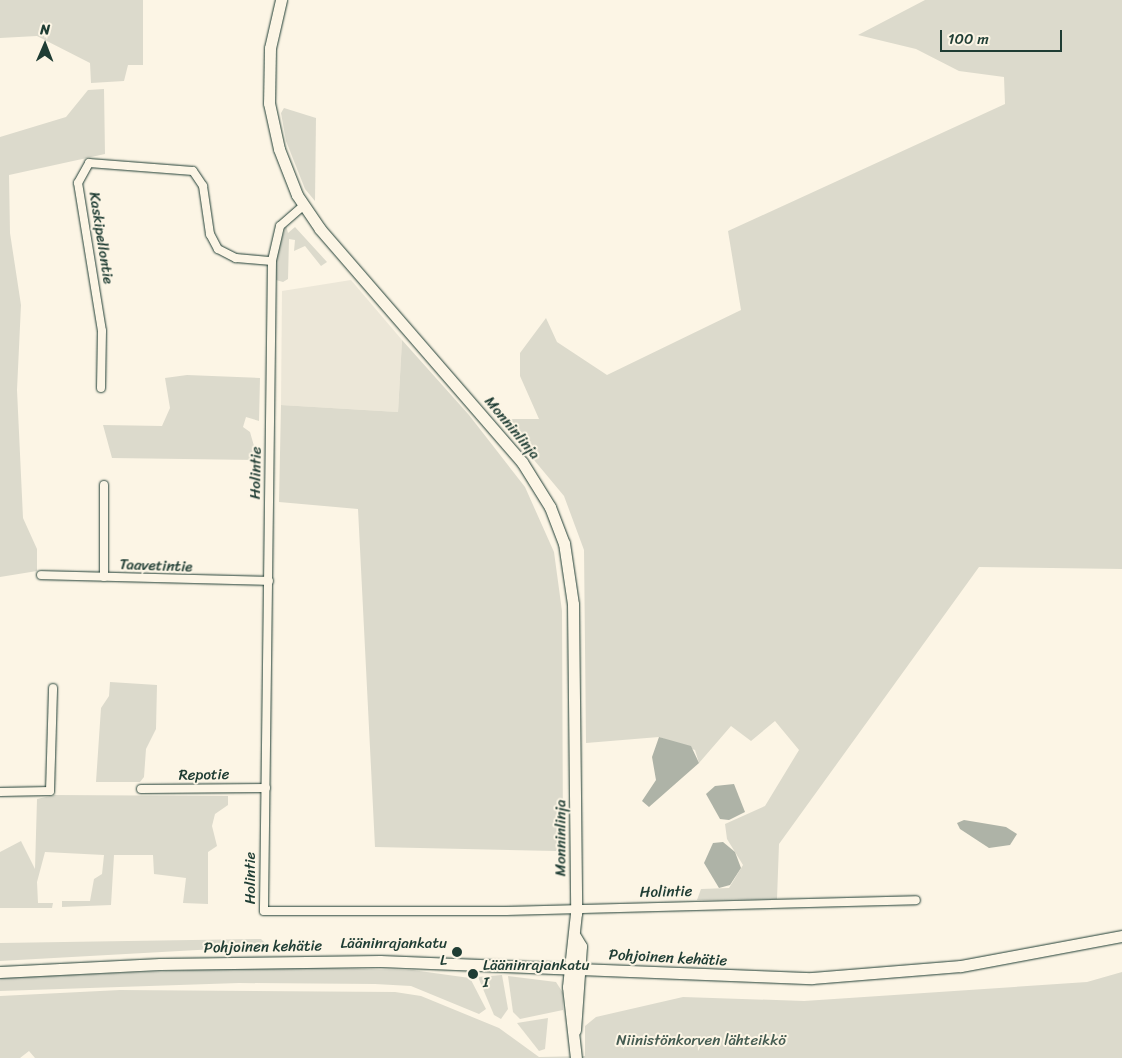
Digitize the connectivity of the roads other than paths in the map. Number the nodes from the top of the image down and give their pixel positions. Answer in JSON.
{"nodes":[{"id":1,"x":281,"y":0,"type":"edge"},
{"id":2,"x":303,"y":206,"type":"junction"},
{"id":3,"x":272,"y":262,"type":"junction"},
{"id":4,"x":101,"y":388,"type":"dead end"},
{"id":5,"x":104,"y":485,"type":"dead end"},
{"id":6,"x":41,"y":576,"type":"dead end"},
{"id":7,"x":104,"y":577,"type":"junction"},
{"id":8,"x":269,"y":581,"type":"junction"},
{"id":9,"x":53,"y":688,"type":"dead end"},
{"id":10,"x":266,"y":788,"type":"junction"},
{"id":11,"x":142,"y":789,"type":"dead end"},
{"id":12,"x":0,"y":792,"type":"edge"},
{"id":13,"x":916,"y":900,"type":"dead end"},
{"id":14,"x":576,"y":908,"type":"junction"},
{"id":15,"x":1122,"y":936,"type":"edge"},
{"id":16,"x":574,"y":968,"type":"junction"},
{"id":17,"x":0,"y":972,"type":"edge"},
{"id":18,"x":576,"y":1058,"type":"edge"}],
"edges":[{"from":1,"to":2,"type":"street","name":"Monninlinja"},
{"from":2,"to":3,"type":"street","name":"Holintie"},
{"from":2,"to":14,"type":"street","name":"Monninlinja"},
{"from":3,"to":4,"type":"street","name":"Kaskipellontie"},
{"from":3,"to":8,"type":"street","name":"Holintie"},
{"from":5,"to":7,"type":"street"},
{"from":6,"to":7,"type":"street","name":"Taavetintie"},
{"from":7,"to":8,"type":"street","name":"Taavetintie"},
{"from":8,"to":10,"type":"street","name":"Holintie"},
{"from":9,"to":12,"type":"street"},
{"from":10,"to":11,"type":"street","name":"Repotie"},
{"from":10,"to":14,"type":"street","name":"Holintie"},
{"from":13,"to":14,"type":"street","name":"Holintie"},
{"from":14,"to":16,"type":"street","name":"Monninlinja"},
{"from":15,"to":16,"type":"street","name":"Pohjoinen kehätie"},
{"from":16,"to":17,"type":"street","name":"Pohjoinen kehätie"},
{"from":16,"to":18,"type":"street","name":"Monninlinja"}]}
